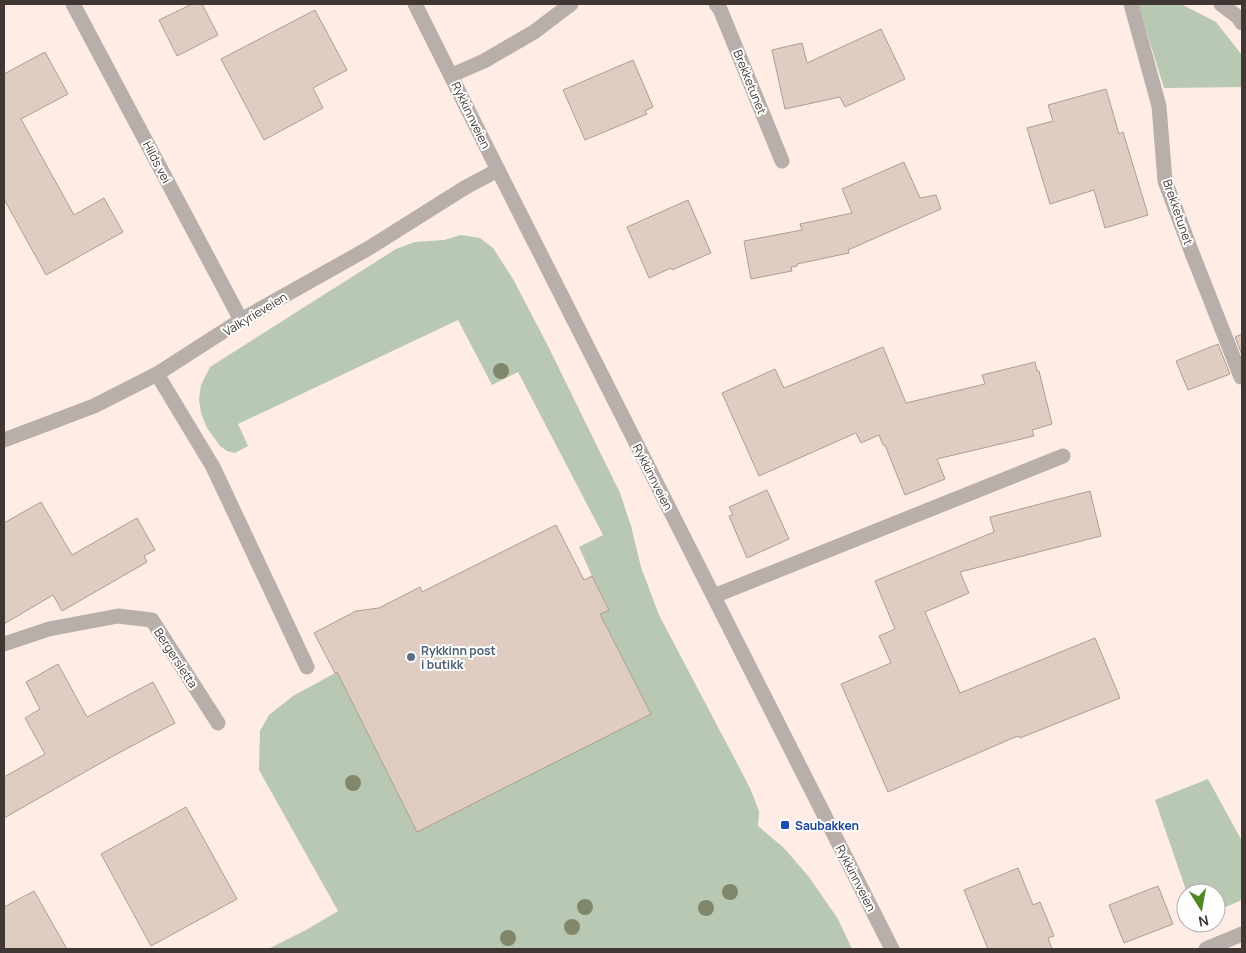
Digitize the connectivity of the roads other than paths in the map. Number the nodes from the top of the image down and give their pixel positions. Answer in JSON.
{"nodes":[{"id":1,"x":73,"y":4,"type":"edge"},
{"id":2,"x":416,"y":4,"type":"edge"},
{"id":3,"x":571,"y":4,"type":"edge"},
{"id":4,"x":716,"y":4,"type":"edge"},
{"id":5,"x":1131,"y":4,"type":"edge"},
{"id":6,"x":1220,"y":4,"type":"edge"},
{"id":7,"x":1242,"y":22,"type":"edge"},
{"id":8,"x":452,"y":75,"type":"junction"},
{"id":9,"x":782,"y":161,"type":"dead end"},
{"id":10,"x":498,"y":170,"type":"junction"},
{"id":11,"x":241,"y":320,"type":"junction"},
{"id":12,"x":1238,"y":355,"type":"edge"},
{"id":13,"x":158,"y":374,"type":"junction"},
{"id":14,"x":1242,"y":377,"type":"edge"},
{"id":15,"x":4,"y":440,"type":"edge"},
{"id":16,"x":1063,"y":456,"type":"dead end"},
{"id":17,"x":714,"y":596,"type":"junction"},
{"id":18,"x":4,"y":644,"type":"edge"},
{"id":19,"x":307,"y":667,"type":"dead end"},
{"id":20,"x":218,"y":723,"type":"dead end"},
{"id":21,"x":1242,"y":934,"type":"edge"},
{"id":22,"x":892,"y":949,"type":"edge"},
{"id":23,"x":1206,"y":949,"type":"edge"}],
"edges":[{"from":1,"to":11,"type":"street","name":"Hilds vei"},
{"from":2,"to":8,"type":"street","name":"Rykkinnveien"},
{"from":3,"to":8,"type":"street"},
{"from":4,"to":9,"type":"street","name":"Brekketunet"},
{"from":5,"to":12,"type":"street","name":"Brekketunet"},
{"from":6,"to":7,"type":"street"},
{"from":8,"to":10,"type":"street","name":"Rykkinnveien"},
{"from":10,"to":11,"type":"street","name":"Valkyrieveien"},
{"from":10,"to":17,"type":"street","name":"Rykkinnveien"},
{"from":11,"to":13,"type":"street","name":"Valkyrieveien"},
{"from":12,"to":14,"type":"street","name":"Brekketunet"},
{"from":13,"to":15,"type":"street","name":"Valkyrieveien"},
{"from":13,"to":19,"type":"street"},
{"from":16,"to":17,"type":"street"},
{"from":17,"to":22,"type":"street","name":"Rykkinnveien"},
{"from":18,"to":20,"type":"street","name":"Bergersletta"},
{"from":21,"to":23,"type":"street"}]}
